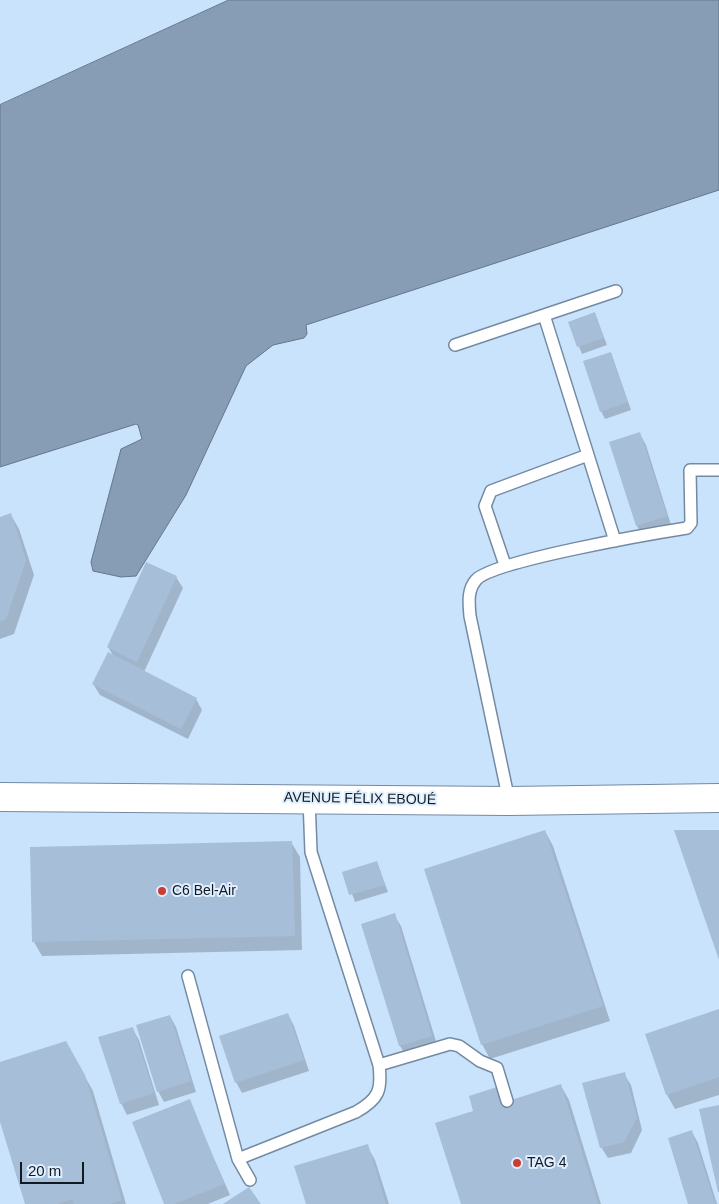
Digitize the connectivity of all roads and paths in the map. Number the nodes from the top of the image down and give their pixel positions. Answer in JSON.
{"nodes":[{"id":1,"x":616,"y":291,"type":"dead end"},
{"id":2,"x":544,"y":315,"type":"junction"},
{"id":3,"x":455,"y":345,"type":"dead end"},
{"id":4,"x":588,"y":455,"type":"junction"},
{"id":5,"x":719,"y":470,"type":"edge"},
{"id":6,"x":616,"y":541,"type":"junction"},
{"id":7,"x":504,"y":565,"type":"junction"},
{"id":8,"x":0,"y":797,"type":"edge"},
{"id":9,"x":719,"y":798,"type":"edge"},
{"id":10,"x":309,"y":799,"type":"junction"},
{"id":11,"x":509,"y":801,"type":"junction"},
{"id":12,"x":188,"y":976,"type":"dead end"},
{"id":13,"x":378,"y":1065,"type":"junction"},
{"id":14,"x":507,"y":1101,"type":"dead end"},
{"id":15,"x":238,"y":1159,"type":"junction"},
{"id":16,"x":250,"y":1180,"type":"dead end"}],
"edges":[{"from":1,"to":2,"type":"lane"},
{"from":2,"to":3,"type":"lane"},
{"from":2,"to":4,"type":"lane"},
{"from":4,"to":6,"type":"lane"},
{"from":4,"to":7,"type":"lane"},
{"from":5,"to":6,"type":"lane"},
{"from":6,"to":7,"type":"lane"},
{"from":7,"to":11,"type":"lane"},
{"from":8,"to":10,"type":"street","name":"AVENUE FÉLIX EBOUÉ"},
{"from":9,"to":11,"type":"street","name":"AVENUE FÉLIX EBOUÉ"},
{"from":10,"to":11,"type":"street","name":"AVENUE FÉLIX EBOUÉ"},
{"from":10,"to":13,"type":"lane"},
{"from":12,"to":15,"type":"lane"},
{"from":13,"to":14,"type":"lane"},
{"from":13,"to":15,"type":"lane"},
{"from":15,"to":16,"type":"lane"}]}
